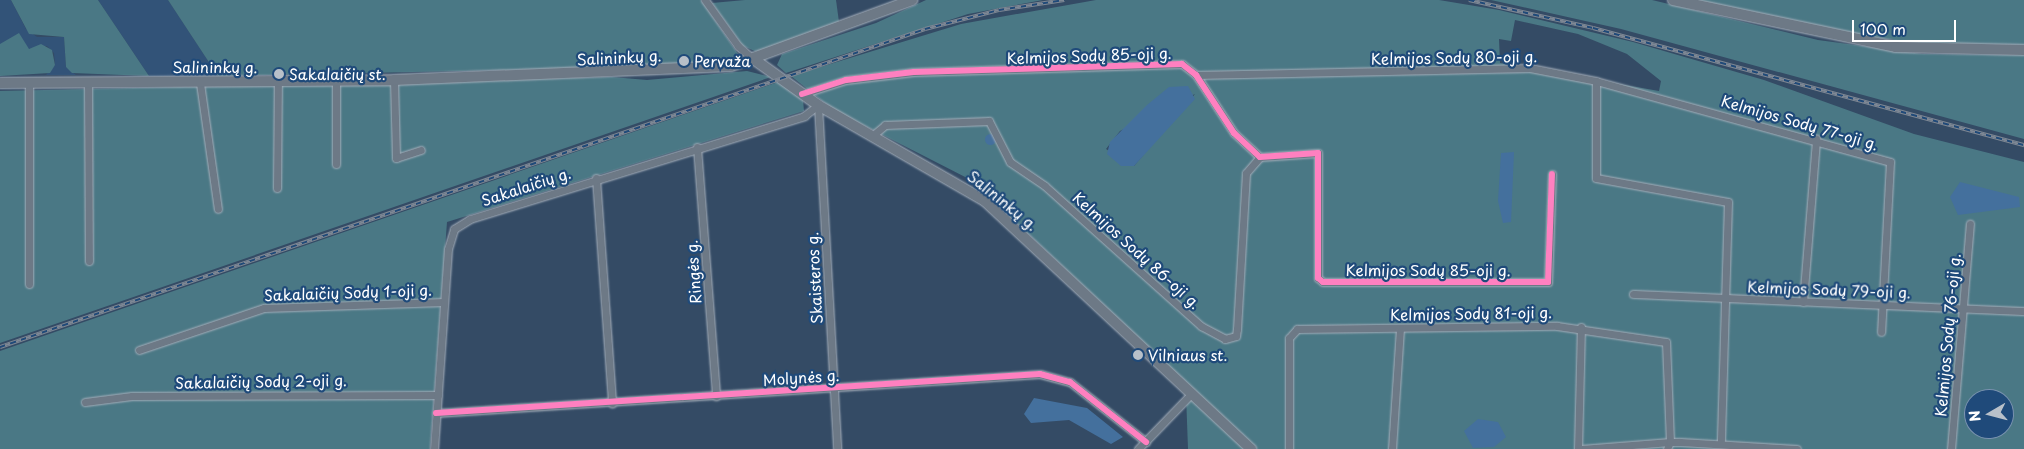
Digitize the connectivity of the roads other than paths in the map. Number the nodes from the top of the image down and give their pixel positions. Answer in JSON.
{"nodes":[{"id":1,"x":705,"y":0,"type":"edge"},
{"id":2,"x":912,"y":0,"type":"edge"},
{"id":3,"x":1673,"y":0,"type":"edge"},
{"id":4,"x":2024,"y":50,"type":"edge"},
{"id":5,"x":755,"y":60,"type":"junction"},
{"id":6,"x":1196,"y":75,"type":"junction"},
{"id":7,"x":394,"y":80,"type":"junction"},
{"id":8,"x":1596,"y":80,"type":"junction"},
{"id":9,"x":336,"y":81,"type":"junction"},
{"id":10,"x":278,"y":82,"type":"junction"},
{"id":11,"x":0,"y":83,"type":"edge"},
{"id":12,"x":88,"y":83,"type":"junction"},
{"id":13,"x":200,"y":83,"type":"junction"},
{"id":14,"x":29,"y":84,"type":"junction"},
{"id":15,"x":802,"y":94,"type":"junction"},
{"id":16,"x":818,"y":105,"type":"junction"},
{"id":17,"x":872,"y":136,"type":"junction"},
{"id":18,"x":1816,"y":139,"type":"junction"},
{"id":19,"x":698,"y":147,"type":"junction"},
{"id":20,"x":421,"y":150,"type":"dead end"},
{"id":21,"x":1260,"y":157,"type":"junction"},
{"id":22,"x":336,"y":164,"type":"dead end"},
{"id":23,"x":1552,"y":174,"type":"dead end"},
{"id":24,"x":596,"y":178,"type":"junction"},
{"id":25,"x":277,"y":188,"type":"dead end"},
{"id":26,"x":218,"y":210,"type":"dead end"},
{"id":27,"x":1970,"y":224,"type":"dead end"},
{"id":28,"x":89,"y":261,"type":"dead end"},
{"id":29,"x":29,"y":284,"type":"dead end"},
{"id":30,"x":1633,"y":294,"type":"dead end"},
{"id":31,"x":1726,"y":298,"type":"junction"},
{"id":32,"x":444,"y":302,"type":"junction"},
{"id":33,"x":1803,"y":302,"type":"junction"},
{"id":34,"x":1882,"y":305,"type":"junction"},
{"id":35,"x":1962,"y":308,"type":"junction"},
{"id":36,"x":2024,"y":311,"type":"edge"},
{"id":37,"x":1581,"y":327,"type":"junction"},
{"id":38,"x":1400,"y":329,"type":"junction"},
{"id":39,"x":1881,"y":332,"type":"dead end"},
{"id":40,"x":139,"y":350,"type":"dead end"},
{"id":41,"x":834,"y":387,"type":"junction"},
{"id":42,"x":1192,"y":393,"type":"junction"},
{"id":43,"x":438,"y":395,"type":"junction"},
{"id":44,"x":716,"y":396,"type":"junction"},
{"id":45,"x":85,"y":402,"type":"dead end"},
{"id":46,"x":612,"y":403,"type":"junction"},
{"id":47,"x":436,"y":413,"type":"junction"},
{"id":48,"x":1146,"y":442,"type":"junction"},
{"id":49,"x":1721,"y":443,"type":"junction"},
{"id":50,"x":1669,"y":445,"type":"edge"},
{"id":51,"x":434,"y":449,"type":"edge"},
{"id":52,"x":837,"y":449,"type":"edge"},
{"id":53,"x":1138,"y":449,"type":"edge"},
{"id":54,"x":1251,"y":449,"type":"edge"},
{"id":55,"x":1289,"y":449,"type":"edge"},
{"id":56,"x":1392,"y":449,"type":"edge"},
{"id":57,"x":1579,"y":449,"type":"edge"},
{"id":58,"x":1797,"y":449,"type":"edge"},
{"id":59,"x":1951,"y":449,"type":"edge"}],
"edges":[{"from":1,"to":5,"type":"street"},
{"from":2,"to":5,"type":"main road"},
{"from":3,"to":4,"type":"main road"},
{"from":5,"to":7,"type":"main road","name":"Salininkų g."},
{"from":5,"to":15,"type":"main road","name":"Salininkų g."},
{"from":6,"to":8,"type":"street","name":"Kelmijos Sodų 80-oji g."},
{"from":6,"to":15,"type":"street","name":"Kelmijos Sodų 85-oji g."},
{"from":6,"to":21,"type":"street","name":"Kelmijos Sodų 85-oji g."},
{"from":7,"to":9,"type":"main road","name":"Salininkų g."},
{"from":7,"to":20,"type":"street"},
{"from":8,"to":18,"type":"street","name":"Kelmijos Sodų 77-oji g."},
{"from":8,"to":31,"type":"street"},
{"from":9,"to":10,"type":"main road","name":"Salininkų g."},
{"from":9,"to":22,"type":"street"},
{"from":10,"to":13,"type":"main road","name":"Salininkų g."},
{"from":10,"to":25,"type":"street"},
{"from":11,"to":14,"type":"main road","name":"Salininkų g."},
{"from":12,"to":13,"type":"main road","name":"Salininkų g."},
{"from":12,"to":14,"type":"main road","name":"Salininkų g."},
{"from":12,"to":28,"type":"street"},
{"from":13,"to":26,"type":"street"},
{"from":14,"to":29,"type":"street"},
{"from":15,"to":16,"type":"main road","name":"Salininkų g."},
{"from":16,"to":17,"type":"main road","name":"Salininkų g."},
{"from":16,"to":19,"type":"street","name":"Sakalaičių g."},
{"from":16,"to":41,"type":"street","name":"Skaisteros g."},
{"from":17,"to":21,"type":"street","name":"Kelmijos Sodų 86-oji g."},
{"from":17,"to":42,"type":"main road","name":"Salininkų g."},
{"from":18,"to":33,"type":"street"},
{"from":18,"to":34,"type":"street","name":"Kelmijos Sodų 77-oji g."},
{"from":19,"to":24,"type":"street","name":"Sakalaičių g."},
{"from":19,"to":44,"type":"street","name":"Ringės g."},
{"from":21,"to":23,"type":"street","name":"Kelmijos Sodų 85-oji g."},
{"from":24,"to":32,"type":"street","name":"Sakalaičių g."},
{"from":24,"to":46,"type":"street"},
{"from":27,"to":35,"type":"street","name":"Kelmijos Sodų 76-oji g."},
{"from":30,"to":31,"type":"street","name":"Kelmijos Sodų 79-oji g."},
{"from":31,"to":33,"type":"street","name":"Kelmijos Sodų 79-oji g."},
{"from":31,"to":49,"type":"street"},
{"from":32,"to":40,"type":"street","name":"Sakalaičių Sodų 1-oji g."},
{"from":32,"to":43,"type":"street","name":"Sakalaičių g."},
{"from":33,"to":34,"type":"street","name":"Kelmijos Sodų 79-oji g."},
{"from":34,"to":35,"type":"street","name":"Kelmijos Sodų 79-oji g."},
{"from":34,"to":39,"type":"street","name":"Kelmijos Sodų 77-oji g."},
{"from":35,"to":36,"type":"street","name":"Kelmijos Sodų 79-oji g."},
{"from":35,"to":59,"type":"street","name":"Kelmijos Sodų 76-oji g."},
{"from":37,"to":38,"type":"street","name":"Kelmijos Sodų 81-oji g."},
{"from":37,"to":50,"type":"street","name":"Kelmijos Sodų 81-oji g."},
{"from":37,"to":57,"type":"street"},
{"from":38,"to":55,"type":"street","name":"Kelmijos Sodų 81-oji g."},
{"from":38,"to":56,"type":"street"},
{"from":41,"to":44,"type":"street","name":"Molynės g."},
{"from":41,"to":48,"type":"street","name":"Molynės g."},
{"from":41,"to":52,"type":"street","name":"Skaisteros g."},
{"from":42,"to":48,"type":"street"},
{"from":42,"to":54,"type":"main road","name":"Salininkų g."},
{"from":43,"to":45,"type":"street","name":"Sakalaičių Sodų 2-oji g."},
{"from":43,"to":47,"type":"street","name":"Sakalaičių g."},
{"from":44,"to":46,"type":"street","name":"Molynės g."},
{"from":46,"to":47,"type":"street","name":"Molynės g."},
{"from":47,"to":51,"type":"street","name":"Sakalaičių g."},
{"from":48,"to":53,"type":"street"},
{"from":49,"to":50,"type":"street"},
{"from":49,"to":58,"type":"street"},
{"from":50,"to":57,"type":"street"}]}
